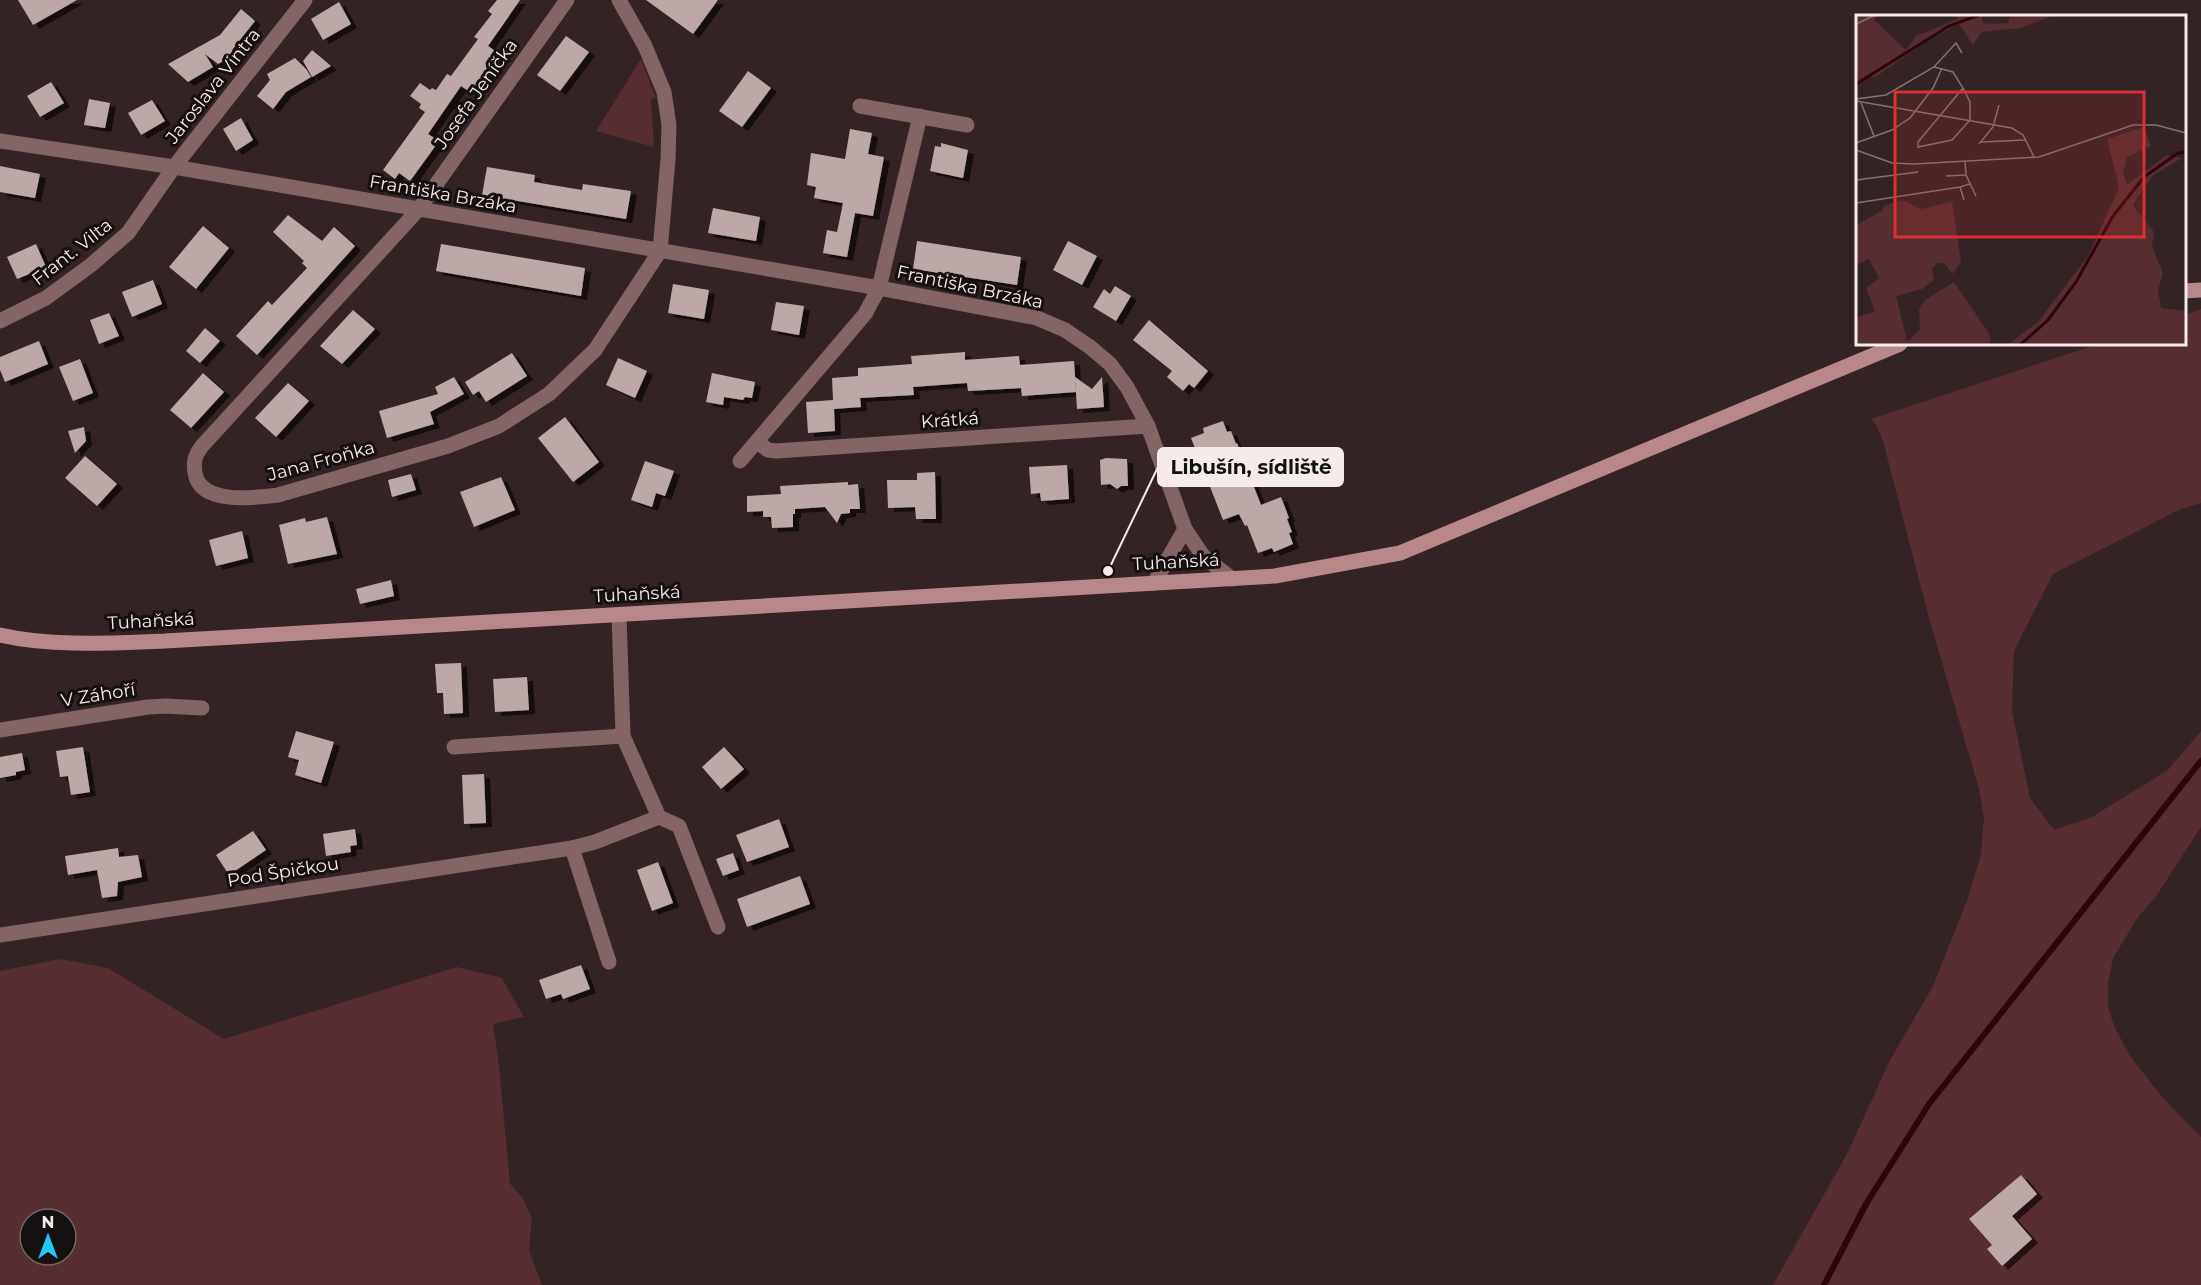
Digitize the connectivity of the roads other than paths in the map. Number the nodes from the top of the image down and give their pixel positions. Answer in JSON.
{"nodes":[{"id":1,"x":305,"y":0,"type":"edge"},
{"id":2,"x":567,"y":0,"type":"edge"},
{"id":3,"x":619,"y":0,"type":"edge"},
{"id":4,"x":860,"y":106,"type":"dead end"},
{"id":5,"x":920,"y":116,"type":"junction"},
{"id":6,"x":967,"y":125,"type":"dead end"},
{"id":7,"x":0,"y":141,"type":"edge"},
{"id":8,"x":174,"y":167,"type":"junction"},
{"id":9,"x":418,"y":210,"type":"junction"},
{"id":10,"x":660,"y":251,"type":"junction"},
{"id":11,"x":879,"y":288,"type":"junction"},
{"id":12,"x":2201,"y":290,"type":"edge"},
{"id":13,"x":2186,"y":291,"type":"edge"},
{"id":14,"x":0,"y":321,"type":"edge"},
{"id":15,"x":1898,"y":345,"type":"edge"},
{"id":16,"x":1148,"y":426,"type":"junction"},
{"id":17,"x":757,"y":442,"type":"junction"},
{"id":18,"x":740,"y":461,"type":"dead end"},
{"id":19,"x":1185,"y":529,"type":"junction"},
{"id":20,"x":1232,"y":579,"type":"junction"},
{"id":21,"x":1154,"y":583,"type":"junction"},
{"id":22,"x":619,"y":615,"type":"junction"},
{"id":23,"x":0,"y":635,"type":"edge"},
{"id":24,"x":202,"y":708,"type":"dead end"},
{"id":25,"x":0,"y":730,"type":"edge"},
{"id":26,"x":623,"y":736,"type":"junction"},
{"id":27,"x":454,"y":747,"type":"dead end"},
{"id":28,"x":659,"y":817,"type":"junction"},
{"id":29,"x":572,"y":848,"type":"junction"},
{"id":30,"x":718,"y":927,"type":"dead end"},
{"id":31,"x":0,"y":935,"type":"edge"},
{"id":32,"x":609,"y":962,"type":"dead end"}],
"edges":[{"from":1,"to":8,"type":"street","name":"Jaroslava Vintra"},
{"from":2,"to":9,"type":"street","name":"Josefa Jeníčka"},
{"from":3,"to":10,"type":"street"},
{"from":4,"to":5,"type":"street"},
{"from":5,"to":6,"type":"street"},
{"from":5,"to":11,"type":"street","name":"Františka Brzáka"},
{"from":7,"to":8,"type":"street","name":"Františka Brzáka"},
{"from":8,"to":9,"type":"street","name":"Františka Brzáka"},
{"from":8,"to":14,"type":"street","name":"Frant. Vilta"},
{"from":9,"to":10,"type":"street","name":"Františka Brzáka"},
{"from":9,"to":10,"type":"street","name":"Jana Froňka"},
{"from":10,"to":11,"type":"street","name":"Františka Brzáka"},
{"from":11,"to":16,"type":"street","name":"Františka Brzáka"},
{"from":11,"to":17,"type":"street"},
{"from":12,"to":13,"type":"street"},
{"from":15,"to":20,"type":"street","name":"Tuhaňská"},
{"from":16,"to":17,"type":"street","name":"Krátká"},
{"from":16,"to":19,"type":"street","name":"Františka Brzáka"},
{"from":17,"to":18,"type":"street"},
{"from":19,"to":20,"type":"street","name":"Františka Brzáka"},
{"from":19,"to":21,"type":"street"},
{"from":20,"to":21,"type":"street","name":"Tuhaňská"},
{"from":21,"to":22,"type":"street","name":"Tuhaňská"},
{"from":22,"to":23,"type":"street","name":"Tuhaňská"},
{"from":22,"to":26,"type":"street"},
{"from":24,"to":25,"type":"street","name":"V Záhoří"},
{"from":26,"to":27,"type":"street"},
{"from":26,"to":28,"type":"street"},
{"from":28,"to":29,"type":"street","name":"Pod Špičkou"},
{"from":28,"to":30,"type":"street"},
{"from":29,"to":31,"type":"street","name":"Pod Špičkou"},
{"from":29,"to":32,"type":"street"}]}
